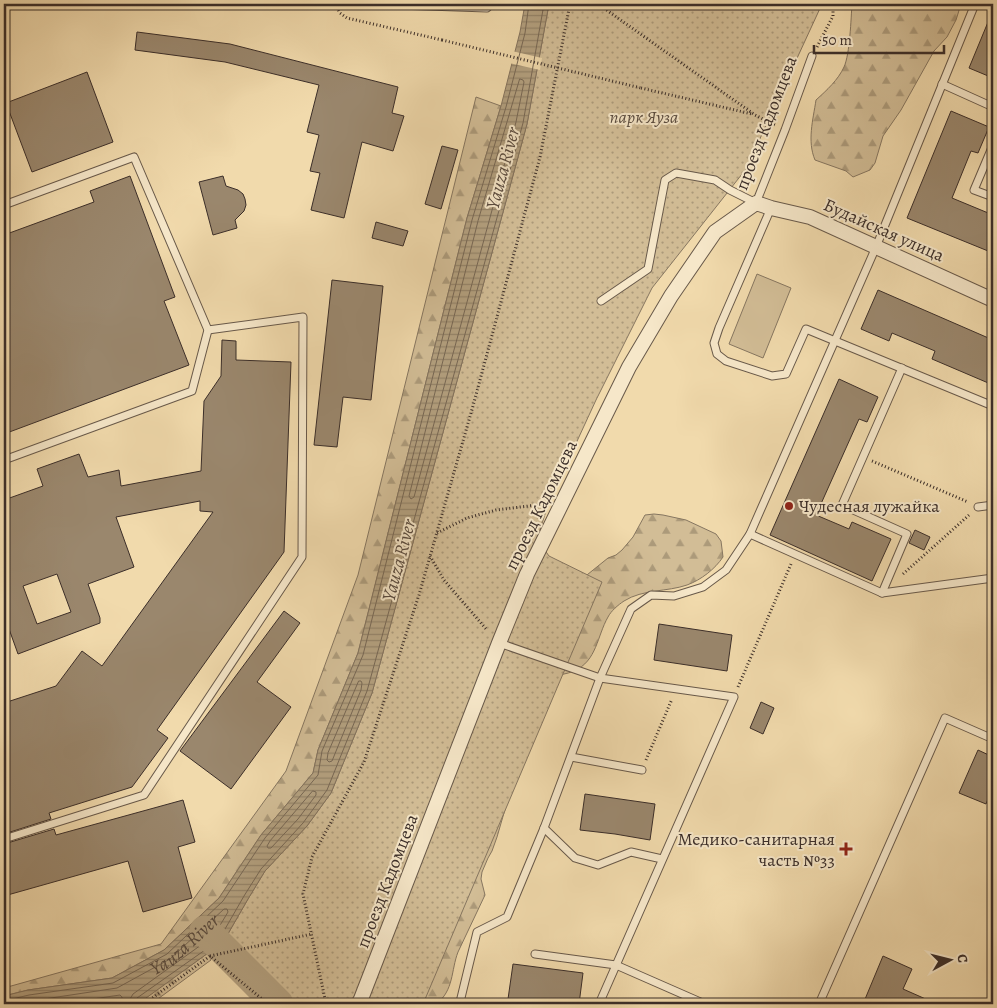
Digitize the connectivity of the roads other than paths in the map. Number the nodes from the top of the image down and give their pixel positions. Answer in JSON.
{"nodes":[{"id":1,"x":367,"y":4,"type":"edge"},
{"id":2,"x":491,"y":4,"type":"edge"},
{"id":3,"x":975,"y":4,"type":"edge"},
{"id":4,"x":812,"y":56,"type":"road end"},
{"id":5,"x":942,"y":84,"type":"junction"},
{"id":6,"x":993,"y":107,"type":"edge"},
{"id":7,"x":993,"y":145,"type":"edge"},
{"id":8,"x":993,"y":197,"type":"edge"},
{"id":9,"x":756,"y":203,"type":"junction"},
{"id":10,"x":4,"y":205,"type":"edge"},
{"id":11,"x":771,"y":208,"type":"junction"},
{"id":12,"x":876,"y":247,"type":"junction"},
{"id":13,"x":993,"y":300,"type":"edge"},
{"id":14,"x":601,"y":301,"type":"dead end"},
{"id":15,"x":208,"y":330,"type":"junction"},
{"id":16,"x":835,"y":340,"type":"junction"},
{"id":17,"x":902,"y":368,"type":"junction"},
{"id":18,"x":993,"y":406,"type":"edge"},
{"id":19,"x":4,"y":460,"type":"edge"},
{"id":20,"x":993,"y":505,"type":"edge"},
{"id":21,"x":978,"y":507,"type":"road end"},
{"id":22,"x":750,"y":534,"type":"junction"},
{"id":23,"x":993,"y":578,"type":"edge"},
{"id":24,"x":882,"y":593,"type":"junction"},
{"id":25,"x":499,"y":643,"type":"junction"},
{"id":26,"x":600,"y":678,"type":"junction"},
{"id":27,"x":993,"y":739,"type":"edge"},
{"id":28,"x":571,"y":758,"type":"junction"},
{"id":29,"x":642,"y":770,"type":"road end"},
{"id":30,"x":544,"y":828,"type":"junction"},
{"id":31,"x":4,"y":839,"type":"edge"},
{"id":32,"x":662,"y":859,"type":"junction"},
{"id":33,"x":536,"y":954,"type":"dead end"},
{"id":34,"x":616,"y":965,"type":"junction"},
{"id":35,"x":460,"y":1003,"type":"edge"},
{"id":36,"x":358,"y":1004,"type":"edge"},
{"id":37,"x":599,"y":1004,"type":"edge"},
{"id":38,"x":705,"y":1004,"type":"edge"},
{"id":39,"x":819,"y":1004,"type":"edge"}],
"edges":[{"from":1,"to":2,"type":"lane"},
{"from":3,"to":5,"type":"lane"},
{"from":4,"to":9,"type":"lane","name":"проезд Кадомцева"},
{"from":5,"to":6,"type":"lane"},
{"from":5,"to":12,"type":"lane"},
{"from":7,"to":8,"type":"lane"},
{"from":9,"to":11,"type":"street","name":"Будайская улица"},
{"from":9,"to":14,"type":"lane"},
{"from":9,"to":25,"type":"street","name":"проезд Кадомцева"},
{"from":10,"to":15,"type":"lane"},
{"from":11,"to":12,"type":"street","name":"Будайская улица"},
{"from":11,"to":16,"type":"lane"},
{"from":12,"to":13,"type":"street","name":"Будайская улица"},
{"from":12,"to":16,"type":"lane"},
{"from":15,"to":19,"type":"lane"},
{"from":15,"to":31,"type":"lane"},
{"from":16,"to":17,"type":"lane"},
{"from":16,"to":22,"type":"lane"},
{"from":17,"to":18,"type":"lane"},
{"from":17,"to":24,"type":"lane"},
{"from":20,"to":21,"type":"lane"},
{"from":22,"to":24,"type":"lane"},
{"from":22,"to":26,"type":"lane"},
{"from":23,"to":24,"type":"lane"},
{"from":25,"to":26,"type":"lane"},
{"from":25,"to":36,"type":"street","name":"проезд Кадомцева"},
{"from":26,"to":28,"type":"lane"},
{"from":26,"to":32,"type":"lane"},
{"from":27,"to":39,"type":"lane"},
{"from":28,"to":29,"type":"lane"},
{"from":28,"to":30,"type":"lane"},
{"from":30,"to":32,"type":"lane"},
{"from":30,"to":35,"type":"lane"},
{"from":32,"to":34,"type":"lane"},
{"from":33,"to":34,"type":"lane"},
{"from":34,"to":37,"type":"lane"},
{"from":34,"to":38,"type":"lane"}]}
